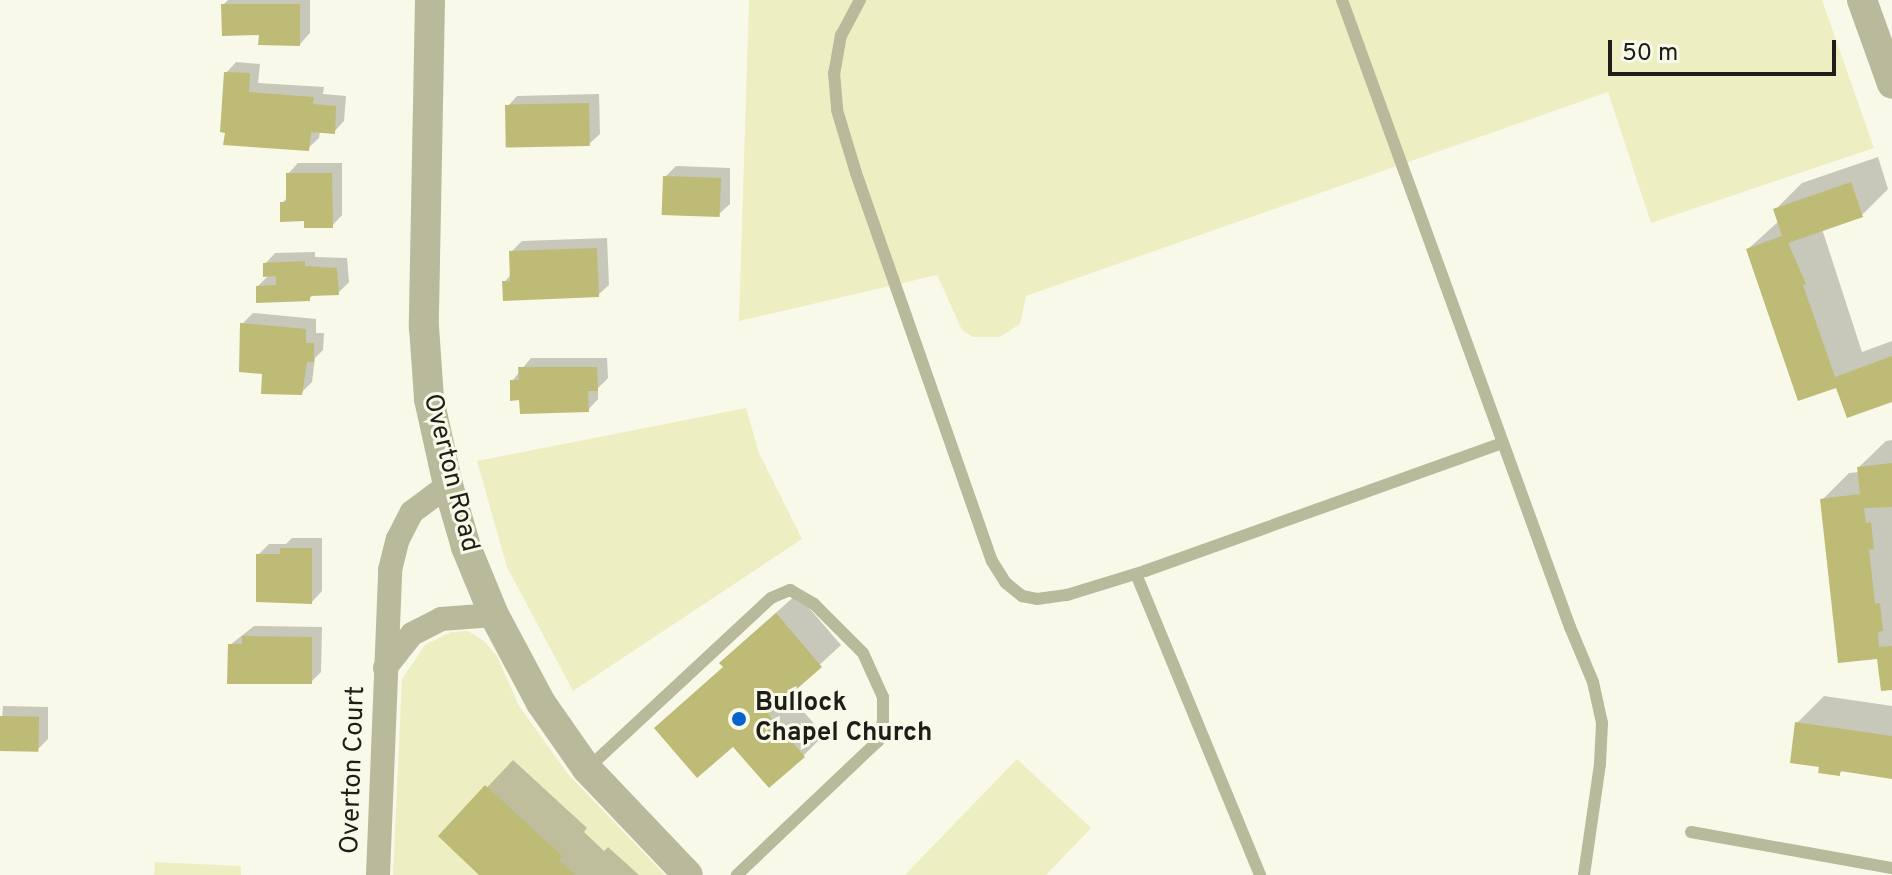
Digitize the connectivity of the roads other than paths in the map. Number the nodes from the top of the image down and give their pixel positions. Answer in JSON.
{"nodes":[{"id":1,"x":430,"y":0,"type":"edge"},
{"id":2,"x":860,"y":0,"type":"edge"},
{"id":3,"x":1342,"y":0,"type":"edge"},
{"id":4,"x":1862,"y":0,"type":"edge"},
{"id":5,"x":1892,"y":84,"type":"edge"},
{"id":6,"x":1503,"y":443,"type":"junction"},
{"id":7,"x":448,"y":485,"type":"junction"},
{"id":8,"x":1136,"y":574,"type":"junction"},
{"id":9,"x":494,"y":615,"type":"junction"},
{"id":10,"x":385,"y":668,"type":"junction"},
{"id":11,"x":587,"y":769,"type":"junction"},
{"id":12,"x":1691,"y":832,"type":"dead end"},
{"id":13,"x":1892,"y":868,"type":"edge"},
{"id":14,"x":378,"y":875,"type":"edge"},
{"id":15,"x":688,"y":875,"type":"edge"},
{"id":16,"x":737,"y":875,"type":"edge"},
{"id":17,"x":1260,"y":875,"type":"edge"},
{"id":18,"x":1584,"y":875,"type":"edge"}],
"edges":[{"from":1,"to":7,"type":"street","name":"Overton Road"},
{"from":2,"to":8,"type":"lane"},
{"from":3,"to":6,"type":"lane"},
{"from":4,"to":5,"type":"street"},
{"from":6,"to":8,"type":"lane"},
{"from":6,"to":18,"type":"lane"},
{"from":7,"to":9,"type":"street","name":"Overton Road"},
{"from":7,"to":10,"type":"street","name":"Overton Court"},
{"from":8,"to":17,"type":"lane"},
{"from":9,"to":10,"type":"street","name":"Overton Court"},
{"from":9,"to":11,"type":"street","name":"Overton Road"},
{"from":10,"to":14,"type":"street","name":"Overton Court"},
{"from":11,"to":15,"type":"street","name":"Overton Road"},
{"from":11,"to":16,"type":"lane"},
{"from":12,"to":13,"type":"lane"}]}
